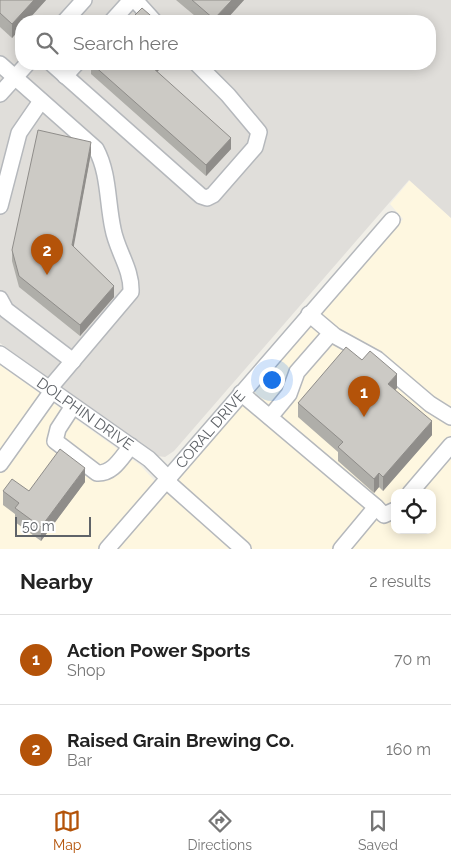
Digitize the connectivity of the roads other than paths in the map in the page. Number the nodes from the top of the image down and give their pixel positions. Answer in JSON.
{"nodes":[{"id":1,"x":84,"y":0,"type":"edge"},
{"id":2,"x":131,"y":0,"type":"edge"},
{"id":3,"x":135,"y":0,"type":"edge"},
{"id":4,"x":70,"y":15,"type":"edge"},
{"id":5,"x":117,"y":15,"type":"edge"},
{"id":6,"x":149,"y":15,"type":"edge"},
{"id":7,"x":0,"y":64,"type":"edge"},
{"id":8,"x":21,"y":70,"type":"edge"},
{"id":9,"x":58,"y":70,"type":"edge"},
{"id":10,"x":70,"y":70,"type":"edge"},
{"id":11,"x":203,"y":70,"type":"edge"},
{"id":12,"x":65,"y":76,"type":"junction"},
{"id":13,"x":14,"y":78,"type":"junction"},
{"id":14,"x":0,"y":94,"type":"edge"},
{"id":15,"x":41,"y":101,"type":"junction"},
{"id":16,"x":0,"y":206,"type":"edge"},
{"id":17,"x":392,"y":220,"type":"dead end"},
{"id":18,"x":0,"y":299,"type":"edge"},
{"id":19,"x":309,"y":314,"type":"junction"},
{"id":20,"x":330,"y":333,"type":"junction"},
{"id":21,"x":0,"y":354,"type":"edge"},
{"id":22,"x":73,"y":361,"type":"junction"},
{"id":23,"x":50,"y":390,"type":"junction"},
{"id":24,"x":241,"y":393,"type":"junction"},
{"id":25,"x":74,"y":406,"type":"junction"},
{"id":26,"x":270,"y":417,"type":"junction"},
{"id":27,"x":451,"y":418,"type":"edge"},
{"id":28,"x":451,"y":444,"type":"edge"},
{"id":29,"x":131,"y":446,"type":"junction"},
{"id":30,"x":0,"y":464,"type":"edge"},
{"id":31,"x":167,"y":478,"type":"junction"},
{"id":32,"x":413,"y":489,"type":"edge"},
{"id":33,"x":376,"y":507,"type":"junction"},
{"id":34,"x":391,"y":512,"type":"edge"},
{"id":35,"x":107,"y":549,"type":"edge"},
{"id":36,"x":243,"y":549,"type":"edge"},
{"id":37,"x":341,"y":549,"type":"edge"}],
"edges":[{"from":1,"to":4,"type":"street"},
{"from":2,"to":5,"type":"street"},
{"from":3,"to":6,"type":"street"},
{"from":7,"to":13,"type":"street"},
{"from":8,"to":13,"type":"street"},
{"from":9,"to":12,"type":"street"},
{"from":10,"to":12,"type":"street"},
{"from":11,"to":12,"type":"street"},
{"from":13,"to":14,"type":"street"},
{"from":13,"to":15,"type":"street"},
{"from":15,"to":16,"type":"street"},
{"from":15,"to":22,"type":"street"},
{"from":17,"to":19,"type":"street","name":"CORAL DRIVE"},
{"from":18,"to":22,"type":"street"},
{"from":19,"to":20,"type":"street"},
{"from":19,"to":24,"type":"street","name":"CORAL DRIVE"},
{"from":20,"to":26,"type":"street"},
{"from":20,"to":27,"type":"street"},
{"from":21,"to":23,"type":"street","name":"DOLPHIN DRIVE"},
{"from":22,"to":23,"type":"street"},
{"from":23,"to":25,"type":"street","name":"DOLPHIN DRIVE"},
{"from":23,"to":30,"type":"street"},
{"from":24,"to":26,"type":"street"},
{"from":24,"to":31,"type":"street","name":"CORAL DRIVE"},
{"from":25,"to":29,"type":"street","name":"DOLPHIN DRIVE"},
{"from":25,"to":29,"type":"street"},
{"from":26,"to":33,"type":"street"},
{"from":28,"to":32,"type":"street"},
{"from":29,"to":31,"type":"street","name":"DOLPHIN DRIVE"},
{"from":31,"to":35,"type":"street","name":"CORAL DRIVE"},
{"from":31,"to":36,"type":"street","name":"DOLPHIN DRIVE"},
{"from":33,"to":34,"type":"street"},
{"from":33,"to":37,"type":"street"}]}
